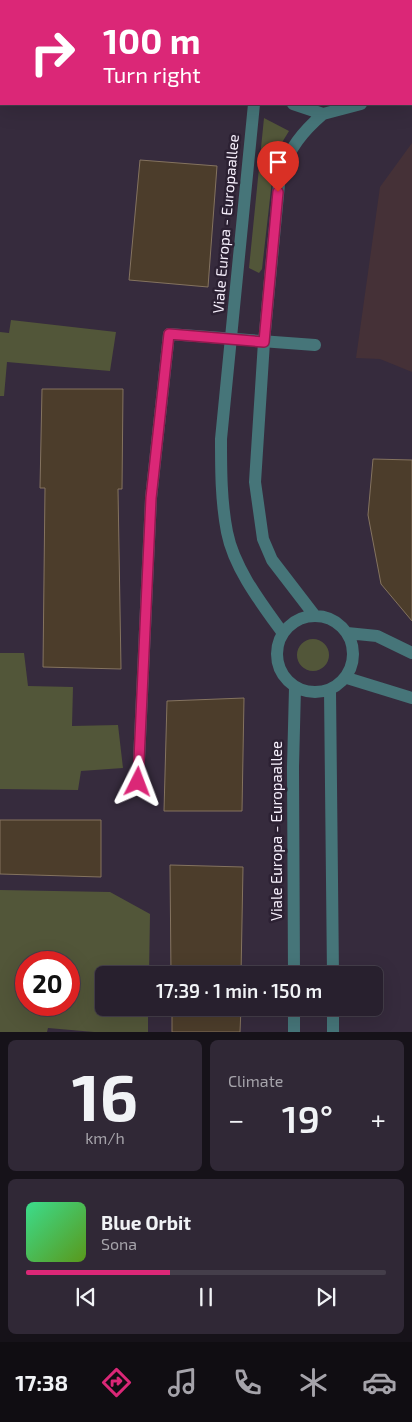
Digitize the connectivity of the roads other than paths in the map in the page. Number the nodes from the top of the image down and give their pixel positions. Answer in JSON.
{"nodes":[{"id":1,"x":254,"y":105,"type":"edge"},
{"id":2,"x":296,"y":105,"type":"edge"},
{"id":3,"x":357,"y":105,"type":"edge"},
{"id":4,"x":323,"y":114,"type":"junction"},
{"id":5,"x":231,"y":339,"type":"junction"},
{"id":6,"x":264,"y":342,"type":"junction"},
{"id":7,"x":315,"y":345,"type":"dead end"},
{"id":8,"x":315,"y":616,"type":"junction"},
{"id":9,"x":282,"y":632,"type":"junction"},
{"id":10,"x":347,"y":633,"type":"junction"},
{"id":11,"x":412,"y":653,"type":"edge"},
{"id":12,"x":347,"y":678,"type":"junction"},
{"id":13,"x":295,"y":688,"type":"junction"},
{"id":14,"x":330,"y":690,"type":"junction"},
{"id":15,"x":412,"y":698,"type":"edge"},
{"id":16,"x":138,"y":782,"type":"dead end"},
{"id":17,"x":294,"y":966,"type":"edge"},
{"id":18,"x":333,"y":966,"type":"edge"},
{"id":19,"x":294,"y":1016,"type":"edge"},
{"id":20,"x":333,"y":1016,"type":"edge"},
{"id":21,"x":294,"y":1032,"type":"edge"},
{"id":22,"x":333,"y":1032,"type":"edge"}],
"edges":[{"from":1,"to":5,"type":"street","name":"Viale Europa - Europaallee"},
{"from":2,"to":4,"type":"street"},
{"from":3,"to":4,"type":"street"},
{"from":4,"to":6,"type":"street"},
{"from":5,"to":6,"type":"street"},
{"from":5,"to":9,"type":"street","name":"Viale Europa - Europaallee"},
{"from":5,"to":16,"type":"street"},
{"from":6,"to":7,"type":"street"},
{"from":6,"to":8,"type":"street"},
{"from":8,"to":9,"type":"street"},
{"from":8,"to":10,"type":"street"},
{"from":9,"to":13,"type":"street"},
{"from":10,"to":11,"type":"street"},
{"from":10,"to":12,"type":"street"},
{"from":12,"to":14,"type":"street"},
{"from":12,"to":15,"type":"street"},
{"from":13,"to":14,"type":"street"},
{"from":13,"to":17,"type":"street","name":"Viale Europa - Europaallee"},
{"from":14,"to":18,"type":"street"},
{"from":19,"to":21,"type":"street"},
{"from":20,"to":22,"type":"street"}]}
